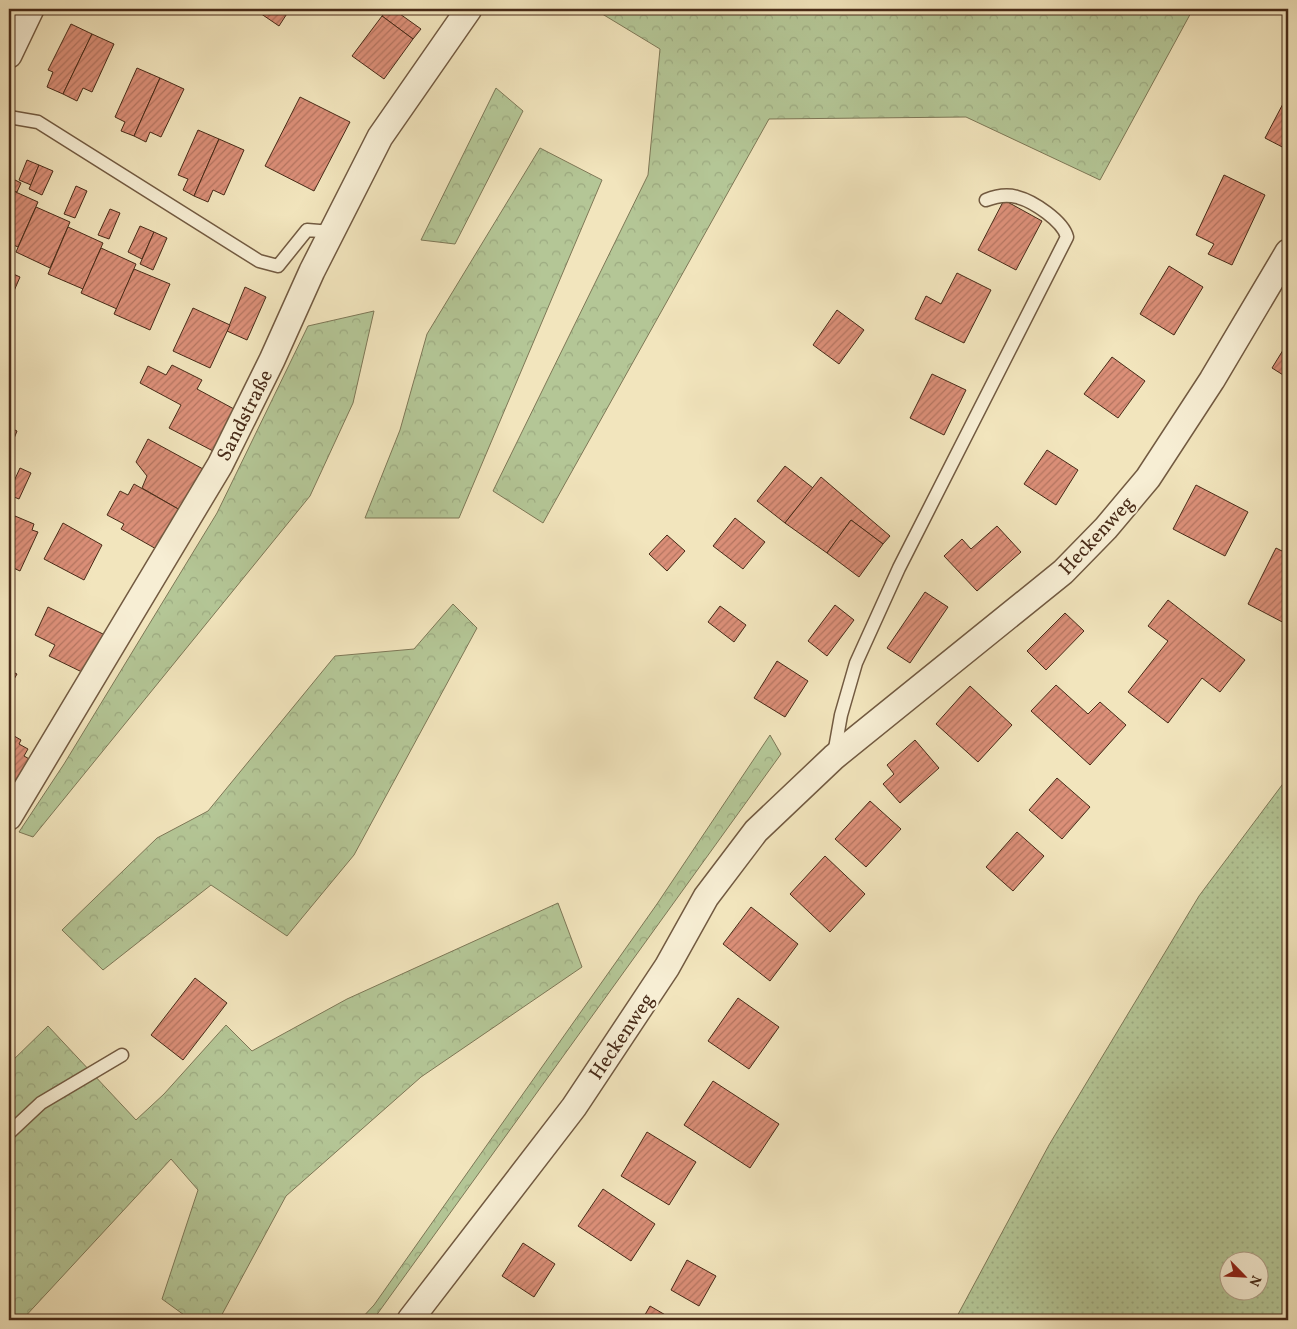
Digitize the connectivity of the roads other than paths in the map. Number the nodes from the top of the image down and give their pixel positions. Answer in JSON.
{"nodes":[{"id":1,"x":31,"y":9,"type":"edge"},
{"id":2,"x":469,"y":9,"type":"edge"},
{"id":3,"x":9,"y":55,"type":"edge"},
{"id":4,"x":9,"y":116,"type":"edge"},
{"id":5,"x":986,"y":200,"type":"dead end"},
{"id":6,"x":332,"y":232,"type":"junction"},
{"id":7,"x":1288,"y":252,"type":"edge"},
{"id":8,"x":834,"y":757,"type":"junction"},
{"id":9,"x":9,"y":817,"type":"edge"},
{"id":10,"x":122,"y":1055,"type":"dead end"},
{"id":11,"x":9,"y":1133,"type":"edge"},
{"id":12,"x":410,"y":1320,"type":"edge"}],
"edges":[{"from":1,"to":3,"type":"street"},
{"from":2,"to":6,"type":"street","name":"Sandstraße"},
{"from":4,"to":6,"type":"lane"},
{"from":5,"to":8,"type":"lane"},
{"from":6,"to":9,"type":"street","name":"Sandstraße"},
{"from":7,"to":8,"type":"street","name":"Heckenweg"},
{"from":8,"to":12,"type":"street","name":"Heckenweg"},
{"from":10,"to":11,"type":"lane"}]}
